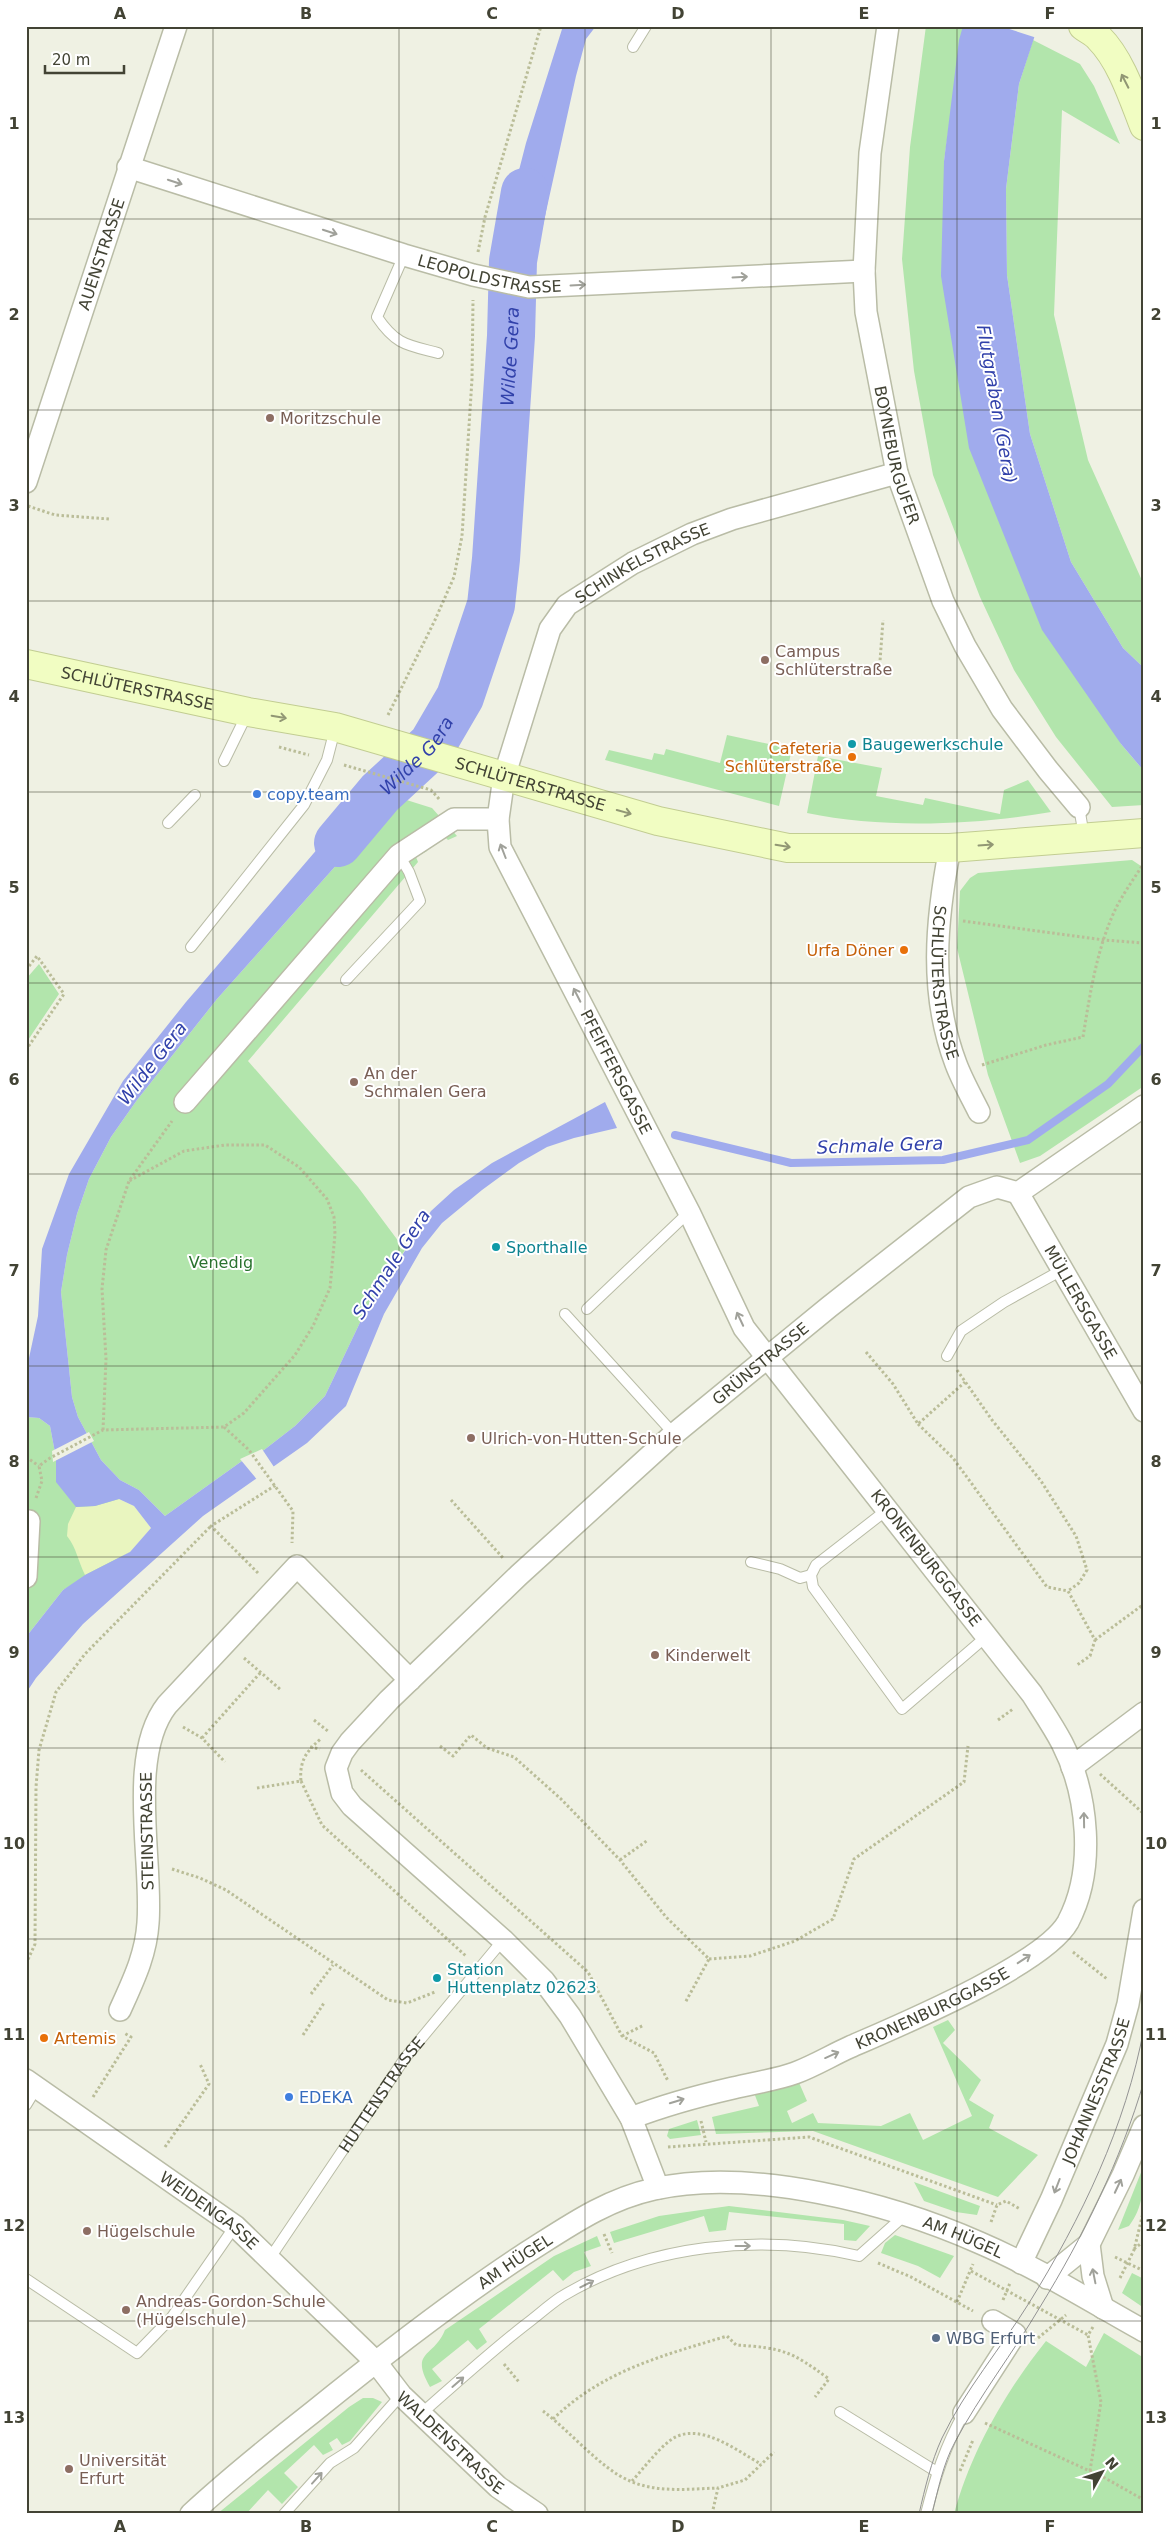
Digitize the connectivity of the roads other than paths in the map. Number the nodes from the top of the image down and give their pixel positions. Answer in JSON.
{"nodes":[{"id":1,"x":176,"y":26,"type":"edge"},
{"id":2,"x":646,"y":26,"type":"edge"},
{"id":3,"x":888,"y":26,"type":"edge"},
{"id":4,"x":1096,"y":30,"type":"edge"},
{"id":5,"x":633,"y":47,"type":"dead end"},
{"id":6,"x":1144,"y":126,"type":"edge"},
{"id":7,"x":128,"y":167,"type":"junction"},
{"id":8,"x":404,"y":255,"type":"junction"},
{"id":9,"x":864,"y":271,"type":"junction"},
{"id":10,"x":438,"y":353,"type":"dead end"},
{"id":11,"x":896,"y":473,"type":"junction"},
{"id":12,"x":26,"y":482,"type":"edge"},
{"id":13,"x":26,"y":664,"type":"edge"},
{"id":14,"x":248,"y":712,"type":"junction"},
{"id":15,"x":335,"y":727,"type":"junction"},
{"id":16,"x":224,"y":761,"type":"dead end"},
{"id":17,"x":504,"y":777,"type":"junction"},
{"id":18,"x":195,"y":795,"type":"dead end"},
{"id":19,"x":1079,"y":807,"type":"joint"},
{"id":20,"x":498,"y":819,"type":"junction"},
{"id":21,"x":168,"y":823,"type":"dead end"},
{"id":22,"x":1084,"y":837,"type":"junction"},
{"id":23,"x":1139,"y":838,"type":"edge"},
{"id":24,"x":950,"y":848,"type":"junction"},
{"id":25,"x":399,"y":855,"type":"junction"},
{"id":26,"x":191,"y":947,"type":"dead end"},
{"id":27,"x":346,"y":980,"type":"dead end"},
{"id":28,"x":186,"y":1102,"type":"road end"},
{"id":29,"x":1144,"y":1106,"type":"edge"},
{"id":30,"x":979,"y":1112,"type":"dead end"},
{"id":31,"x":1018,"y":1193,"type":"junction"},
{"id":32,"x":689,"y":1212,"type":"junction"},
{"id":33,"x":1062,"y":1270,"type":"junction"},
{"id":34,"x":587,"y":1309,"type":"dead end"},
{"id":35,"x":564,"y":1314,"type":"dead end"},
{"id":36,"x":947,"y":1356,"type":"road end"},
{"id":37,"x":767,"y":1359,"type":"junction"},
{"id":38,"x":1144,"y":1411,"type":"edge"},
{"id":39,"x":674,"y":1434,"type":"junction"},
{"id":40,"x":888,"y":1509,"type":"junction"},
{"id":41,"x":29,"y":1521,"type":"road end"},
{"id":42,"x":751,"y":1562,"type":"dead end"},
{"id":43,"x":811,"y":1575,"type":"junction"},
{"id":44,"x":26,"y":1577,"type":"edge"},
{"id":45,"x":987,"y":1636,"type":"junction"},
{"id":46,"x":410,"y":1680,"type":"junction"},
{"id":47,"x":1144,"y":1713,"type":"edge"},
{"id":48,"x":1078,"y":1762,"type":"junction"},
{"id":49,"x":1144,"y":1910,"type":"edge"},
{"id":50,"x":503,"y":1940,"type":"junction"},
{"id":51,"x":120,"y":2010,"type":"road end"},
{"id":52,"x":30,"y":2090,"type":"edge"},
{"id":53,"x":631,"y":2118,"type":"junction"},
{"id":54,"x":1144,"y":2126,"type":"edge"},
{"id":55,"x":658,"y":2188,"type":"junction"},
{"id":56,"x":905,"y":2215,"type":"junction"},
{"id":57,"x":236,"y":2226,"type":"junction"},
{"id":58,"x":1089,"y":2244,"type":"junction"},
{"id":59,"x":270,"y":2258,"type":"junction"},
{"id":60,"x":1021,"y":2263,"type":"junction"},
{"id":61,"x":1048,"y":2278,"type":"junction"},
{"id":62,"x":26,"y":2279,"type":"edge"},
{"id":63,"x":1103,"y":2308,"type":"junction"},
{"id":64,"x":993,"y":2321,"type":"road end"},
{"id":65,"x":1144,"y":2331,"type":"edge"},
{"id":66,"x":375,"y":2361,"type":"junction"},
{"id":67,"x":401,"y":2395,"type":"junction"},
{"id":68,"x":840,"y":2412,"type":"dead end"},
{"id":69,"x":964,"y":2413,"type":"joint"},
{"id":70,"x":421,"y":2414,"type":"junction"},
{"id":71,"x":936,"y":2472,"type":"junction"},
{"id":72,"x":191,"y":2514,"type":"edge"},
{"id":73,"x":284,"y":2514,"type":"edge"},
{"id":74,"x":536,"y":2514,"type":"edge"},
{"id":75,"x":926,"y":2514,"type":"edge"}],
"edges":[{"from":1,"to":7,"type":"street","name":"AUENSTRASSE"},
{"from":2,"to":5,"type":"lane"},
{"from":3,"to":9,"type":"street","name":"BOYNEBURGUFER"},
{"from":6,"to":4,"type":"main road","one_way":true},
{"from":7,"to":8,"type":"street","name":"LEOPOLDSTRASSE","one_way":true},
{"from":7,"to":12,"type":"street","name":"AUENSTRASSE"},
{"from":8,"to":9,"type":"street","name":"LEOPOLDSTRASSE","one_way":true},
{"from":8,"to":10,"type":"lane"},
{"from":9,"to":11,"type":"street","name":"BOYNEBURGUFER"},
{"from":11,"to":17,"type":"street","name":"SCHINKELSTRASSE"},
{"from":11,"to":19,"type":"street","name":"BOYNEBURGUFER"},
{"from":13,"to":14,"type":"main road","name":"SCHLÜTERSTRASSE"},
{"from":14,"to":15,"type":"main road","name":"SCHLÜTERSTRASSE","one_way":true},
{"from":14,"to":16,"type":"lane"},
{"from":15,"to":17,"type":"main road","name":"SCHLÜTERSTRASSE"},
{"from":15,"to":26,"type":"lane"},
{"from":17,"to":20,"type":"street","name":"PFEIFFERSGASSE"},
{"from":17,"to":24,"type":"main road","name":"SCHLÜTERSTRASSE","one_way":true},
{"from":18,"to":21,"type":"lane"},
{"from":19,"to":22,"type":"lane","name":"BOYNEBURGUFER"},
{"from":20,"to":25,"type":"street"},
{"from":32,"to":20,"type":"street","name":"PFEIFFERSGASSE","one_way":true},
{"from":22,"to":23,"type":"main road","name":"SCHLÜTERSTRASSE"},
{"from":24,"to":22,"type":"main road","name":"SCHLÜTERSTRASSE","one_way":true},
{"from":24,"to":30,"type":"street","name":"SCHLÜTERSTRASSE"},
{"from":25,"to":27,"type":"lane"},
{"from":25,"to":28,"type":"street"},
{"from":29,"to":31,"type":"street"},
{"from":31,"to":33,"type":"street","name":"MÜLLERSGASSE"},
{"from":31,"to":37,"type":"street","name":"GRÜNSTRASSE"},
{"from":32,"to":34,"type":"lane"},
{"from":37,"to":32,"type":"street","name":"PFEIFFERSGASSE","one_way":true},
{"from":33,"to":36,"type":"lane"},
{"from":33,"to":38,"type":"street","name":"MÜLLERSGASSE"},
{"from":35,"to":39,"type":"lane"},
{"from":37,"to":39,"type":"street","name":"GRÜNSTRASSE"},
{"from":37,"to":40,"type":"street","name":"KRONENBURGGASSE"},
{"from":39,"to":46,"type":"street","name":"GRÜNSTRASSE"},
{"from":40,"to":43,"type":"lane"},
{"from":40,"to":45,"type":"street","name":"KRONENBURGGASSE"},
{"from":41,"to":44,"type":"street"},
{"from":42,"to":43,"type":"lane"},
{"from":43,"to":45,"type":"lane"},
{"from":45,"to":48,"type":"street","name":"KRONENBURGGASSE"},
{"from":46,"to":50,"type":"street"},
{"from":46,"to":51,"type":"street","name":"STEINSTRASSE"},
{"from":47,"to":48,"type":"street"},
{"from":53,"to":48,"type":"street","name":"KRONENBURGGASSE","one_way":true},
{"from":49,"to":60,"type":"street","name":"JOHANNESSTRASSE","one_way":true},
{"from":50,"to":53,"type":"street"},
{"from":50,"to":59,"type":"lane","name":"HUTTENSTRASSE"},
{"from":52,"to":57,"type":"street","name":"WEIDENGASSE"},
{"from":53,"to":55,"type":"street"},
{"from":58,"to":54,"type":"street","one_way":true},
{"from":55,"to":56,"type":"street","name":"AM HÜGEL"},
{"from":55,"to":66,"type":"street","name":"AM HÜGEL"},
{"from":56,"to":60,"type":"street","name":"AM HÜGEL"},
{"from":70,"to":56,"type":"lane","name":"AM HÜGEL","one_way":true},
{"from":57,"to":59,"type":"street","name":"WEIDENGASSE"},
{"from":57,"to":62,"type":"lane"},
{"from":58,"to":61,"type":"street"},
{"from":63,"to":58,"type":"street","one_way":true},
{"from":59,"to":66,"type":"street","name":"WEIDENGASSE"},
{"from":60,"to":61,"type":"street","name":"AM HÜGEL"},
{"from":61,"to":63,"type":"street","name":"AM HÜGEL"},
{"from":63,"to":65,"type":"street","name":"AM HÜGEL"},
{"from":64,"to":69,"type":"street"},
{"from":66,"to":67,"type":"street","name":"WALDENSTRASSE"},
{"from":66,"to":72,"type":"street","name":"AM HÜGEL"},
{"from":67,"to":70,"type":"street","name":"WALDENSTRASSE"},
{"from":73,"to":67,"type":"lane","one_way":true},
{"from":68,"to":71,"type":"lane"},
{"from":69,"to":71,"type":"lane"},
{"from":70,"to":74,"type":"street","name":"WALDENSTRASSE"},
{"from":71,"to":75,"type":"lane"}]}
